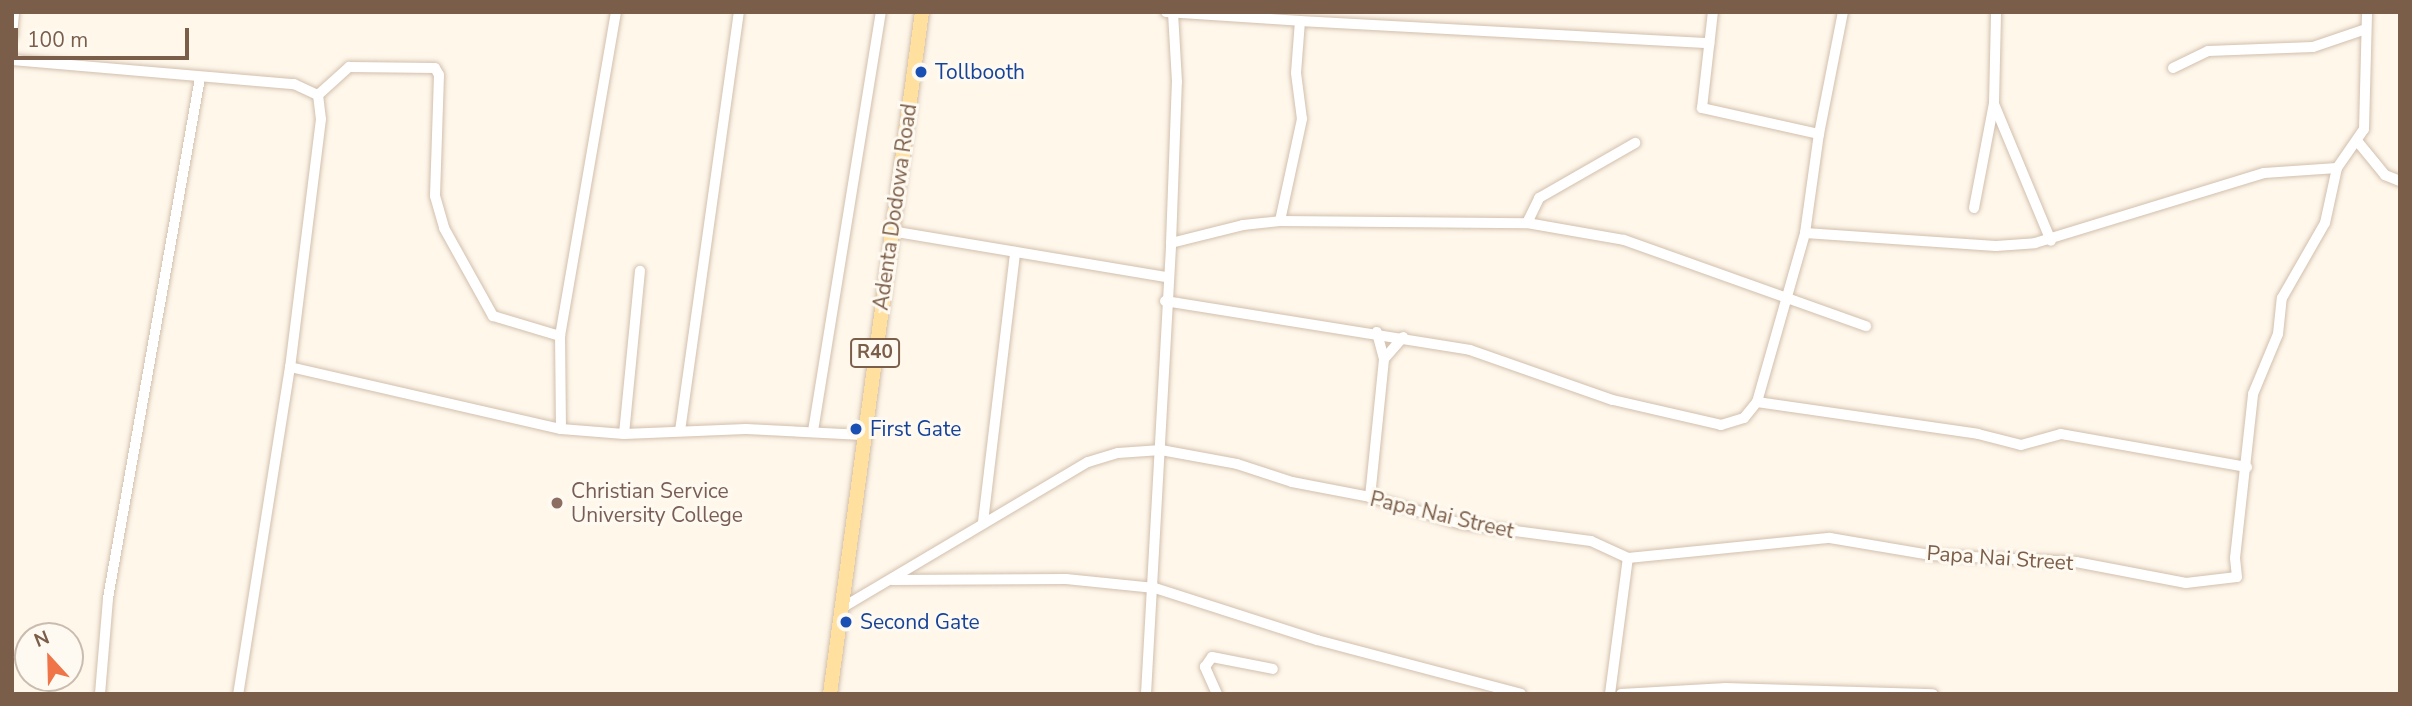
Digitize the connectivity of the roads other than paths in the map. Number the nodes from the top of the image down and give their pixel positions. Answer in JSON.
{"nodes":[{"id":1,"x":14,"y":12,"type":"edge"},
{"id":2,"x":616,"y":12,"type":"edge"},
{"id":3,"x":739,"y":12,"type":"edge"},
{"id":4,"x":881,"y":12,"type":"edge"},
{"id":5,"x":922,"y":12,"type":"edge"},
{"id":6,"x":1713,"y":12,"type":"edge"},
{"id":7,"x":1843,"y":12,"type":"edge"},
{"id":8,"x":1996,"y":12,"type":"edge"},
{"id":9,"x":2367,"y":12,"type":"edge"},
{"id":10,"x":1170,"y":13,"type":"edge"},
{"id":11,"x":1300,"y":21,"type":"junction"},
{"id":12,"x":2366,"y":29,"type":"junction"},
{"id":13,"x":12,"y":36,"type":"edge"},
{"id":14,"x":1709,"y":43,"type":"junction"},
{"id":15,"x":12,"y":60,"type":"edge"},
{"id":16,"x":2173,"y":68,"type":"dead end"},
{"id":17,"x":200,"y":78,"type":"junction"},
{"id":18,"x":318,"y":95,"type":"junction"},
{"id":19,"x":1994,"y":103,"type":"junction"},
{"id":20,"x":1819,"y":134,"type":"junction"},
{"id":21,"x":2358,"y":142,"type":"junction"},
{"id":22,"x":1634,"y":143,"type":"dead end"},
{"id":23,"x":2336,"y":167,"type":"junction"},
{"id":24,"x":2400,"y":181,"type":"edge"},
{"id":25,"x":1974,"y":208,"type":"dead end"},
{"id":26,"x":1280,"y":221,"type":"junction"},
{"id":27,"x":1527,"y":223,"type":"junction"},
{"id":28,"x":891,"y":231,"type":"junction"},
{"id":29,"x":1805,"y":233,"type":"junction"},
{"id":30,"x":2051,"y":241,"type":"junction"},
{"id":31,"x":1171,"y":243,"type":"junction"},
{"id":32,"x":1015,"y":252,"type":"junction"},
{"id":33,"x":640,"y":271,"type":"dead end"},
{"id":34,"x":1167,"y":277,"type":"junction"},
{"id":35,"x":1786,"y":299,"type":"junction"},
{"id":36,"x":1165,"y":301,"type":"junction"},
{"id":37,"x":1866,"y":327,"type":"dead end"},
{"id":38,"x":1377,"y":332,"type":"junction"},
{"id":39,"x":560,"y":336,"type":"junction"},
{"id":40,"x":1403,"y":337,"type":"junction"},
{"id":41,"x":1384,"y":359,"type":"junction"},
{"id":42,"x":289,"y":367,"type":"junction"},
{"id":43,"x":1757,"y":402,"type":"junction"},
{"id":44,"x":561,"y":429,"type":"junction"},
{"id":45,"x":680,"y":431,"type":"junction"},
{"id":46,"x":813,"y":431,"type":"junction"},
{"id":47,"x":624,"y":434,"type":"junction"},
{"id":48,"x":863,"y":435,"type":"junction"},
{"id":49,"x":1161,"y":450,"type":"junction"},
{"id":50,"x":2247,"y":467,"type":"junction"},
{"id":51,"x":1370,"y":497,"type":"junction"},
{"id":52,"x":983,"y":522,"type":"junction"},
{"id":53,"x":1628,"y":558,"type":"junction"},
{"id":54,"x":888,"y":580,"type":"junction"},
{"id":55,"x":1155,"y":588,"type":"junction"},
{"id":56,"x":840,"y":609,"type":"junction"},
{"id":57,"x":1273,"y":669,"type":"dead end"},
{"id":58,"x":100,"y":694,"type":"edge"},
{"id":59,"x":238,"y":694,"type":"edge"},
{"id":60,"x":830,"y":694,"type":"edge"},
{"id":61,"x":1146,"y":694,"type":"edge"},
{"id":62,"x":1217,"y":694,"type":"edge"},
{"id":63,"x":1521,"y":694,"type":"edge"},
{"id":64,"x":1610,"y":694,"type":"edge"},
{"id":65,"x":1621,"y":694,"type":"edge"},
{"id":66,"x":1933,"y":694,"type":"edge"}],
"edges":[{"from":1,"to":13,"type":"street"},
{"from":2,"to":39,"type":"street"},
{"from":3,"to":45,"type":"street"},
{"from":4,"to":46,"type":"street"},
{"from":5,"to":28,"type":"main road","name":"Adenta Dodowa Road","number":"R40"},
{"from":6,"to":14,"type":"street"},
{"from":7,"to":20,"type":"street"},
{"from":8,"to":19,"type":"street"},
{"from":9,"to":12,"type":"street"},
{"from":10,"to":11,"type":"street"},
{"from":10,"to":31,"type":"street"},
{"from":11,"to":14,"type":"street"},
{"from":11,"to":26,"type":"street"},
{"from":12,"to":16,"type":"street"},
{"from":12,"to":21,"type":"street"},
{"from":14,"to":20,"type":"street"},
{"from":15,"to":17,"type":"street"},
{"from":17,"to":18,"type":"street"},
{"from":17,"to":58,"type":"street"},
{"from":18,"to":39,"type":"street"},
{"from":18,"to":42,"type":"street"},
{"from":19,"to":25,"type":"street"},
{"from":19,"to":30,"type":"street"},
{"from":20,"to":29,"type":"street"},
{"from":21,"to":23,"type":"street"},
{"from":21,"to":24,"type":"street"},
{"from":22,"to":27,"type":"street"},
{"from":23,"to":30,"type":"street"},
{"from":23,"to":50,"type":"street"},
{"from":26,"to":27,"type":"street"},
{"from":26,"to":31,"type":"street"},
{"from":27,"to":35,"type":"street"},
{"from":28,"to":32,"type":"street"},
{"from":28,"to":48,"type":"main road","name":"Adenta Dodowa Road","number":"R40"},
{"from":29,"to":30,"type":"street"},
{"from":29,"to":35,"type":"street"},
{"from":31,"to":34,"type":"street"},
{"from":32,"to":34,"type":"street"},
{"from":32,"to":52,"type":"street"},
{"from":33,"to":47,"type":"street"},
{"from":34,"to":36,"type":"street"},
{"from":35,"to":37,"type":"street"},
{"from":35,"to":43,"type":"street"},
{"from":36,"to":38,"type":"street"},
{"from":36,"to":49,"type":"street"},
{"from":38,"to":40,"type":"street"},
{"from":38,"to":41,"type":"street"},
{"from":39,"to":44,"type":"street"},
{"from":40,"to":41,"type":"street"},
{"from":40,"to":43,"type":"street"},
{"from":41,"to":51,"type":"street"},
{"from":42,"to":44,"type":"street"},
{"from":42,"to":59,"type":"street"},
{"from":43,"to":50,"type":"street"},
{"from":44,"to":47,"type":"street"},
{"from":45,"to":46,"type":"street"},
{"from":45,"to":47,"type":"street"},
{"from":46,"to":48,"type":"street"},
{"from":48,"to":56,"type":"main road","name":"Adenta Dodowa Road","number":"R40"},
{"from":49,"to":51,"type":"street","name":"Papa Nai Street"},
{"from":49,"to":52,"type":"street","name":"Papa Nai Street"},
{"from":49,"to":55,"type":"street"},
{"from":50,"to":53,"type":"street","name":"Papa Nai Street"},
{"from":51,"to":53,"type":"street","name":"Papa Nai Street"},
{"from":52,"to":54,"type":"street","name":"Papa Nai Street"},
{"from":53,"to":64,"type":"street"},
{"from":54,"to":55,"type":"street"},
{"from":54,"to":56,"type":"street","name":"Papa Nai Street"},
{"from":55,"to":61,"type":"street"},
{"from":55,"to":63,"type":"street"},
{"from":56,"to":60,"type":"main road","name":"Adenta Dodowa Road","number":"R40"},
{"from":57,"to":62,"type":"street"},
{"from":65,"to":66,"type":"street"}]}
